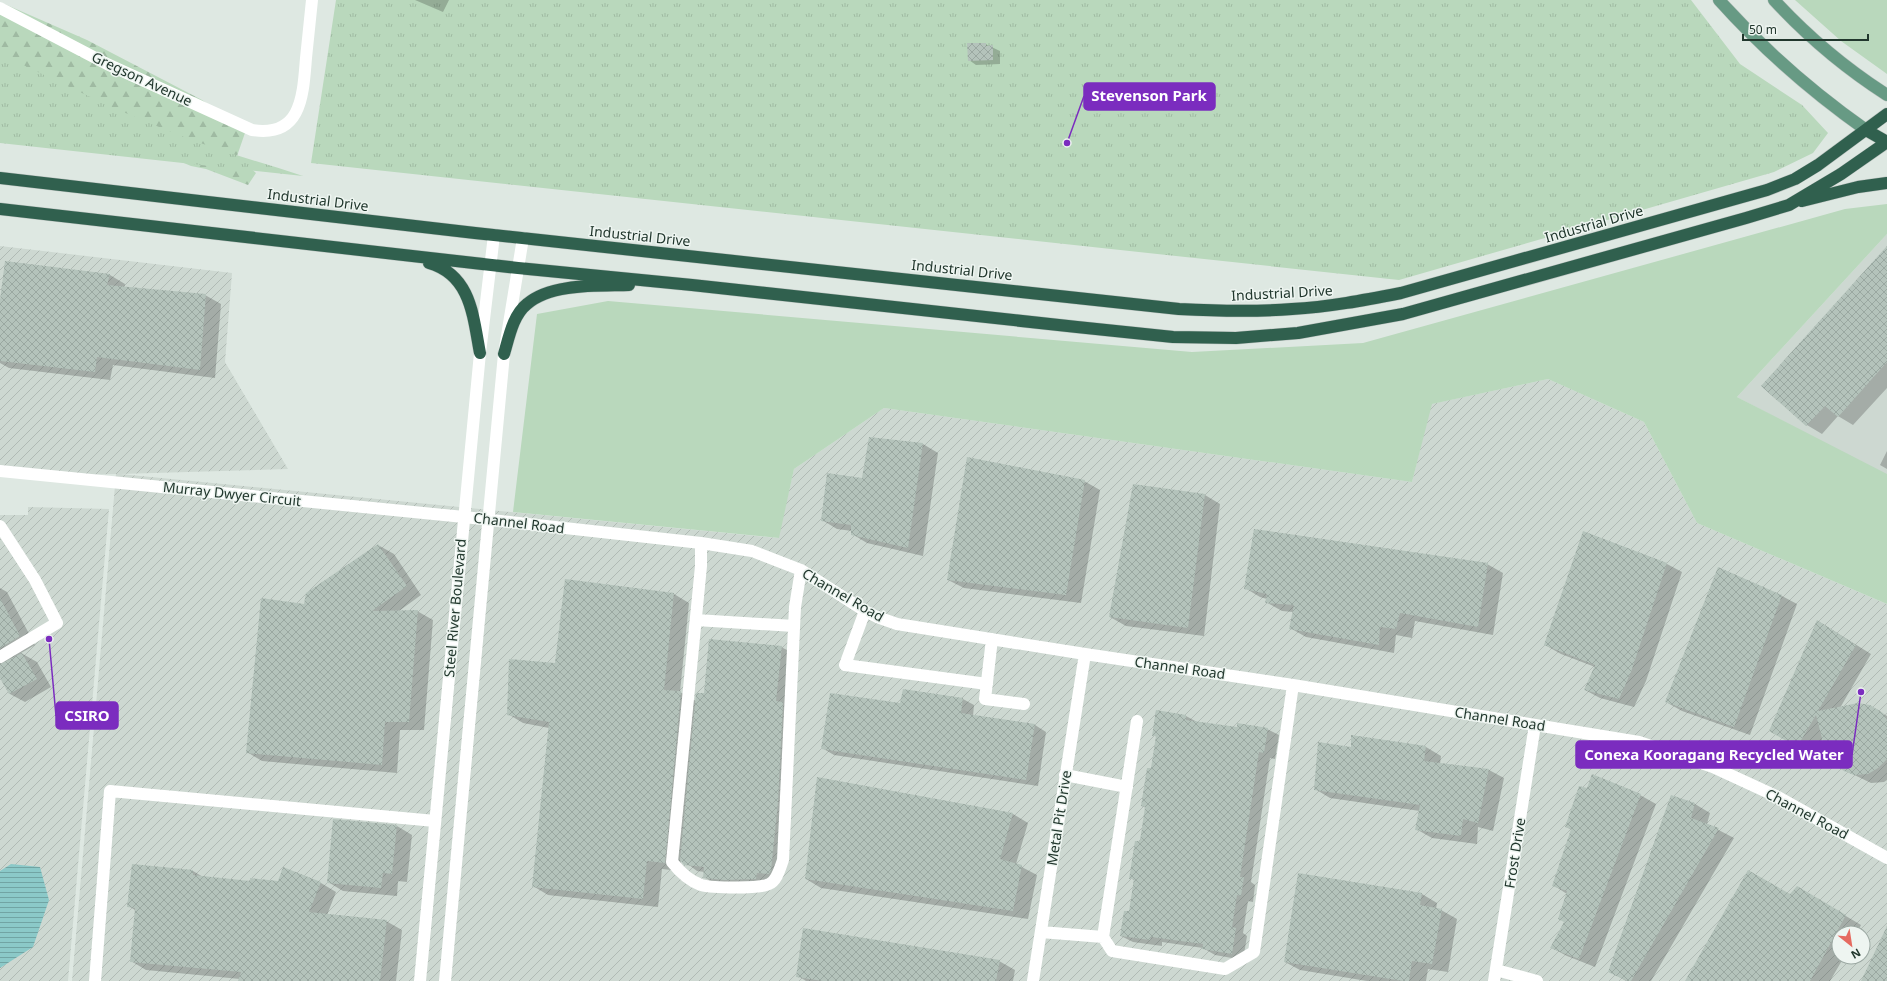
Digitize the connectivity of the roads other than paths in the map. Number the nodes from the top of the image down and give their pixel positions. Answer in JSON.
{"nodes":[{"id":1,"x":312,"y":0,"type":"edge"},
{"id":2,"x":1719,"y":0,"type":"edge"},
{"id":3,"x":1774,"y":0,"type":"edge"},
{"id":4,"x":0,"y":8,"type":"edge"},
{"id":5,"x":1887,"y":95,"type":"edge"},
{"id":6,"x":1887,"y":114,"type":"edge"},
{"id":7,"x":1866,"y":130,"type":"junction"},
{"id":8,"x":1887,"y":142,"type":"edge"},
{"id":9,"x":0,"y":178,"type":"edge"},
{"id":10,"x":1887,"y":184,"type":"edge"},
{"id":11,"x":1789,"y":205,"type":"junction"},
{"id":12,"x":0,"y":209,"type":"edge"},
{"id":13,"x":494,"y":235,"type":"junction"},
{"id":14,"x":523,"y":238,"type":"junction"},
{"id":15,"x":401,"y":255,"type":"junction"},
{"id":16,"x":490,"y":265,"type":"junction"},
{"id":17,"x":518,"y":268,"type":"junction"},
{"id":18,"x":692,"y":285,"type":"junction"},
{"id":19,"x":480,"y":353,"type":"junction"},
{"id":20,"x":504,"y":354,"type":"junction"},
{"id":21,"x":0,"y":471,"type":"edge"},
{"id":22,"x":464,"y":517,"type":"junction"},
{"id":23,"x":488,"y":520,"type":"junction"},
{"id":24,"x":0,"y":526,"type":"edge"},
{"id":25,"x":701,"y":543,"type":"junction"},
{"id":26,"x":801,"y":570,"type":"junction"},
{"id":27,"x":865,"y":611,"type":"junction"},
{"id":28,"x":696,"y":620,"type":"junction"},
{"id":29,"x":794,"y":626,"type":"junction"},
{"id":30,"x":992,"y":639,"type":"junction"},
{"id":31,"x":1085,"y":654,"type":"junction"},
{"id":32,"x":0,"y":657,"type":"edge"},
{"id":33,"x":987,"y":684,"type":"junction"},
{"id":34,"x":1293,"y":685,"type":"junction"},
{"id":35,"x":1024,"y":704,"type":"dead end"},
{"id":36,"x":1137,"y":721,"type":"dead end"},
{"id":37,"x":1535,"y":725,"type":"junction"},
{"id":38,"x":1065,"y":775,"type":"junction"},
{"id":39,"x":1126,"y":787,"type":"junction"},
{"id":40,"x":435,"y":820,"type":"junction"},
{"id":41,"x":1887,"y":858,"type":"edge"},
{"id":42,"x":1041,"y":932,"type":"junction"},
{"id":43,"x":1103,"y":937,"type":"junction"},
{"id":44,"x":1495,"y":976,"type":"edge"},
{"id":45,"x":94,"y":981,"type":"edge"},
{"id":46,"x":420,"y":981,"type":"edge"},
{"id":47,"x":445,"y":981,"type":"edge"},
{"id":48,"x":1033,"y":981,"type":"edge"},
{"id":49,"x":1537,"y":981,"type":"edge"}],
"edges":[{"from":1,"to":4,"type":"street","name":"Gregson Avenue"},
{"from":2,"to":7,"type":"main road"},
{"from":3,"to":5,"type":"main road"},
{"from":6,"to":7,"type":"highway","name":"Industrial Drive"},
{"from":7,"to":8,"type":"highway"},
{"from":7,"to":14,"type":"highway","name":"Industrial Drive"},
{"from":8,"to":11,"type":"highway"},
{"from":9,"to":13,"type":"highway","name":"Industrial Drive"},
{"from":10,"to":11,"type":"highway"},
{"from":11,"to":18,"type":"highway"},
{"from":12,"to":15,"type":"highway"},
{"from":13,"to":14,"type":"highway","name":"Industrial Drive"},
{"from":13,"to":16,"type":"street","name":"Steel River Boulevard"},
{"from":14,"to":17,"type":"street","name":"Steel River Boulevard"},
{"from":15,"to":16,"type":"highway"},
{"from":15,"to":19,"type":"highway"},
{"from":16,"to":17,"type":"highway"},
{"from":16,"to":19,"type":"street","name":"Steel River Boulevard"},
{"from":17,"to":18,"type":"highway"},
{"from":17,"to":20,"type":"street","name":"Steel River Boulevard"},
{"from":18,"to":20,"type":"highway"},
{"from":19,"to":22,"type":"street","name":"Steel River Boulevard"},
{"from":20,"to":23,"type":"street","name":"Steel River Boulevard"},
{"from":21,"to":22,"type":"street","name":"Murray Dwyer Circuit"},
{"from":22,"to":23,"type":"street","name":"Channel Road"},
{"from":22,"to":40,"type":"street","name":"Steel River Boulevard"},
{"from":23,"to":25,"type":"street","name":"Channel Road"},
{"from":23,"to":47,"type":"street","name":"Steel River Boulevard"},
{"from":24,"to":32,"type":"street"},
{"from":25,"to":26,"type":"street","name":"Channel Road"},
{"from":25,"to":28,"type":"street"},
{"from":26,"to":27,"type":"street","name":"Channel Road"},
{"from":26,"to":29,"type":"street"},
{"from":27,"to":30,"type":"street","name":"Channel Road"},
{"from":27,"to":33,"type":"street"},
{"from":28,"to":29,"type":"street"},
{"from":28,"to":29,"type":"street"},
{"from":30,"to":31,"type":"street","name":"Channel Road"},
{"from":30,"to":33,"type":"street"},
{"from":31,"to":34,"type":"street","name":"Channel Road"},
{"from":31,"to":38,"type":"street","name":"Metal Pit Drive"},
{"from":33,"to":35,"type":"street"},
{"from":34,"to":37,"type":"street","name":"Channel Road"},
{"from":34,"to":43,"type":"street"},
{"from":36,"to":39,"type":"street"},
{"from":37,"to":41,"type":"street","name":"Channel Road"},
{"from":37,"to":44,"type":"street","name":"Frost Drive"},
{"from":38,"to":39,"type":"street"},
{"from":38,"to":42,"type":"street","name":"Metal Pit Drive"},
{"from":39,"to":43,"type":"street"},
{"from":40,"to":45,"type":"street"},
{"from":40,"to":46,"type":"street","name":"Steel River Boulevard"},
{"from":42,"to":43,"type":"street"},
{"from":42,"to":48,"type":"street","name":"Metal Pit Drive"},
{"from":44,"to":49,"type":"street"}]}
